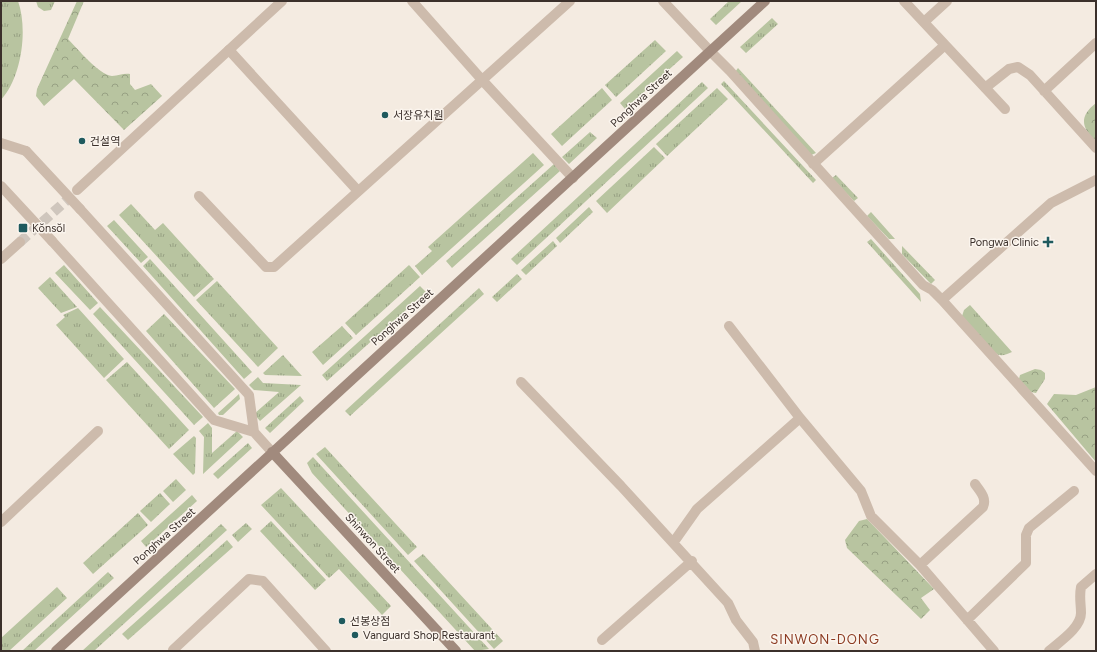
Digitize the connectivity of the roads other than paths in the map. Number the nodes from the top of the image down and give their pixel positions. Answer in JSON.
{"nodes":[{"id":1,"x":282,"y":1,"type":"edge"},
{"id":2,"x":412,"y":1,"type":"edge"},
{"id":3,"x":570,"y":1,"type":"edge"},
{"id":4,"x":663,"y":1,"type":"edge"},
{"id":5,"x":765,"y":1,"type":"edge"},
{"id":6,"x":904,"y":1,"type":"edge"},
{"id":7,"x":947,"y":1,"type":"edge"},
{"id":8,"x":924,"y":22,"type":"junction"},
{"id":9,"x":1096,"y":43,"type":"edge"},
{"id":10,"x":945,"y":45,"type":"junction"},
{"id":11,"x":229,"y":50,"type":"junction"},
{"id":12,"x":710,"y":51,"type":"junction"},
{"id":13,"x":483,"y":81,"type":"junction"},
{"id":14,"x":985,"y":88,"type":"junction"},
{"id":15,"x":1044,"y":91,"type":"junction"},
{"id":16,"x":1005,"y":109,"type":"dead end"},
{"id":17,"x":1,"y":143,"type":"edge"},
{"id":18,"x":1096,"y":148,"type":"edge"},
{"id":19,"x":813,"y":164,"type":"junction"},
{"id":20,"x":573,"y":178,"type":"junction"},
{"id":21,"x":1096,"y":180,"type":"edge"},
{"id":22,"x":1,"y":186,"type":"edge"},
{"id":23,"x":77,"y":190,"type":"tunnel mouth"},
{"id":24,"x":358,"y":191,"type":"junction"},
{"id":25,"x":199,"y":196,"type":"dead end"},
{"id":26,"x":20,"y":242,"type":"tunnel mouth"},
{"id":27,"x":1,"y":259,"type":"edge"},
{"id":28,"x":942,"y":300,"type":"junction"},
{"id":29,"x":729,"y":326,"type":"dead end"},
{"id":30,"x":521,"y":382,"type":"dead end"},
{"id":31,"x":800,"y":418,"type":"junction"},
{"id":32,"x":98,"y":431,"type":"dead end"},
{"id":33,"x":254,"y":432,"type":"junction"},
{"id":34,"x":272,"y":452,"type":"junction"},
{"id":35,"x":1096,"y":471,"type":"edge"},
{"id":36,"x":975,"y":484,"type":"dead end"},
{"id":37,"x":1074,"y":491,"type":"dead end"},
{"id":38,"x":1,"y":522,"type":"edge"},
{"id":39,"x":673,"y":543,"type":"junction"},
{"id":40,"x":692,"y":561,"type":"junction"},
{"id":41,"x":920,"y":565,"type":"junction"},
{"id":42,"x":1096,"y":574,"type":"edge"},
{"id":43,"x":967,"y":620,"type":"junction"},
{"id":44,"x":602,"y":640,"type":"dead end"},
{"id":45,"x":56,"y":651,"type":"edge"},
{"id":46,"x":174,"y":651,"type":"edge"},
{"id":47,"x":326,"y":651,"type":"edge"},
{"id":48,"x":456,"y":651,"type":"edge"},
{"id":49,"x":755,"y":651,"type":"edge"},
{"id":50,"x":994,"y":651,"type":"edge"},
{"id":51,"x":1049,"y":651,"type":"edge"}],
"edges":[{"from":1,"to":11,"type":"street"},
{"from":2,"to":13,"type":"street"},
{"from":3,"to":13,"type":"street"},
{"from":4,"to":12,"type":"street"},
{"from":5,"to":12,"type":"main road","name":"Ponghwa Street"},
{"from":6,"to":8,"type":"street"},
{"from":7,"to":8,"type":"street"},
{"from":8,"to":10,"type":"street"},
{"from":9,"to":15,"type":"street"},
{"from":10,"to":14,"type":"street"},
{"from":10,"to":19,"type":"street"},
{"from":11,"to":23,"type":"street"},
{"from":11,"to":24,"type":"street"},
{"from":12,"to":19,"type":"street"},
{"from":12,"to":20,"type":"main road","name":"Ponghwa Street"},
{"from":13,"to":20,"type":"street"},
{"from":13,"to":24,"type":"street"},
{"from":14,"to":15,"type":"street"},
{"from":14,"to":16,"type":"street"},
{"from":15,"to":18,"type":"street"},
{"from":17,"to":33,"type":"street","bridge":true},
{"from":19,"to":28,"type":"street"},
{"from":20,"to":34,"type":"main road","name":"Ponghwa Street"},
{"from":21,"to":28,"type":"street"},
{"from":22,"to":33,"type":"street","bridge":true},
{"from":24,"to":25,"type":"street"},
{"from":26,"to":27,"type":"street"},
{"from":28,"to":35,"type":"street"},
{"from":29,"to":31,"type":"street"},
{"from":30,"to":39,"type":"street"},
{"from":31,"to":39,"type":"street"},
{"from":31,"to":41,"type":"street"},
{"from":32,"to":38,"type":"street"},
{"from":33,"to":34,"type":"street"},
{"from":34,"to":45,"type":"main road","name":"Ponghwa Street"},
{"from":34,"to":48,"type":"main road","name":"Shinwon Street"},
{"from":36,"to":41,"type":"street"},
{"from":37,"to":43,"type":"street"},
{"from":39,"to":40,"type":"street"},
{"from":40,"to":44,"type":"street"},
{"from":40,"to":49,"type":"street"},
{"from":41,"to":43,"type":"street"},
{"from":42,"to":51,"type":"street"},
{"from":43,"to":50,"type":"street"},
{"from":46,"to":47,"type":"street"}]}
